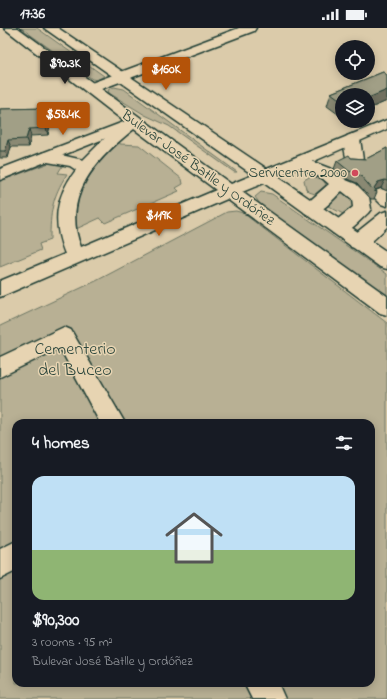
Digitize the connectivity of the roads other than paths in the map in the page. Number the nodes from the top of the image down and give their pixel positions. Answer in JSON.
{"nodes":[{"id":1,"x":10,"y":28,"type":"edge"},
{"id":2,"x":50,"y":28,"type":"edge"},
{"id":3,"x":250,"y":28,"type":"edge"},
{"id":4,"x":121,"y":77,"type":"junction"},
{"id":5,"x":91,"y":88,"type":"junction"},
{"id":6,"x":134,"y":122,"type":"junction"},
{"id":7,"x":387,"y":124,"type":"edge"},
{"id":8,"x":352,"y":139,"type":"junction"},
{"id":9,"x":48,"y":157,"type":"junction"},
{"id":10,"x":355,"y":160,"type":"edge"},
{"id":11,"x":300,"y":162,"type":"junction"},
{"id":12,"x":85,"y":168,"type":"junction"},
{"id":13,"x":0,"y":175,"type":"edge"},
{"id":14,"x":266,"y":176,"type":"junction"},
{"id":15,"x":340,"y":184,"type":"junction"},
{"id":16,"x":230,"y":191,"type":"junction"},
{"id":17,"x":311,"y":208,"type":"junction"},
{"id":18,"x":387,"y":217,"type":"edge"},
{"id":19,"x":339,"y":228,"type":"junction"},
{"id":20,"x":358,"y":242,"type":"junction"},
{"id":21,"x":75,"y":256,"type":"junction"},
{"id":22,"x":387,"y":262,"type":"edge"},
{"id":23,"x":0,"y":289,"type":"edge"},
{"id":24,"x":387,"y":307,"type":"edge"},
{"id":25,"x":0,"y":368,"type":"edge"},
{"id":26,"x":111,"y":419,"type":"edge"},
{"id":27,"x":12,"y":558,"type":"edge"},
{"id":28,"x":0,"y":565,"type":"edge"},
{"id":29,"x":262,"y":687,"type":"edge"},
{"id":30,"x":269,"y":699,"type":"edge"}],
"edges":[{"from":1,"to":5,"type":"main road","name":"Bulevar José Batlle y Ordóñez"},
{"from":2,"to":4,"type":"main road","name":"Bulevar José Batlle y Ordóñez"},
{"from":3,"to":4,"type":"main road"},
{"from":4,"to":5,"type":"main road"},
{"from":4,"to":14,"type":"main road","name":"Bulevar José Batlle y Ordóñez"},
{"from":5,"to":6,"type":"main road","name":"Bulevar José Batlle y Ordóñez"},
{"from":6,"to":9,"type":"main road"},
{"from":6,"to":12,"type":"main road"},
{"from":6,"to":16,"type":"main road","name":"Bulevar José Batlle y Ordóñez"},
{"from":7,"to":8,"type":"main road"},
{"from":8,"to":10,"type":"main road"},
{"from":8,"to":11,"type":"main road"},
{"from":9,"to":12,"type":"main road"},
{"from":9,"to":13,"type":"main road"},
{"from":11,"to":14,"type":"main road"},
{"from":11,"to":15,"type":"main road"},
{"from":12,"to":21,"type":"main road"},
{"from":14,"to":16,"type":"main road"},
{"from":14,"to":17,"type":"main road","name":"Bulevar José Batlle y Ordóñez"},
{"from":15,"to":17,"type":"main road"},
{"from":15,"to":19,"type":"main road"},
{"from":16,"to":21,"type":"main road"},
{"from":16,"to":24,"type":"main road","name":"Bulevar José Batlle y Ordóñez"},
{"from":17,"to":19,"type":"main road","name":"Bulevar José Batlle y Ordóñez"},
{"from":18,"to":20,"type":"main road"},
{"from":19,"to":20,"type":"main road","name":"Bulevar José Batlle y Ordóñez"},
{"from":20,"to":22,"type":"main road","name":"Bulevar José Batlle y Ordóñez"},
{"from":21,"to":23,"type":"main road"},
{"from":25,"to":26,"type":"main road"},
{"from":27,"to":28,"type":"main road"},
{"from":29,"to":30,"type":"main road"}]}
